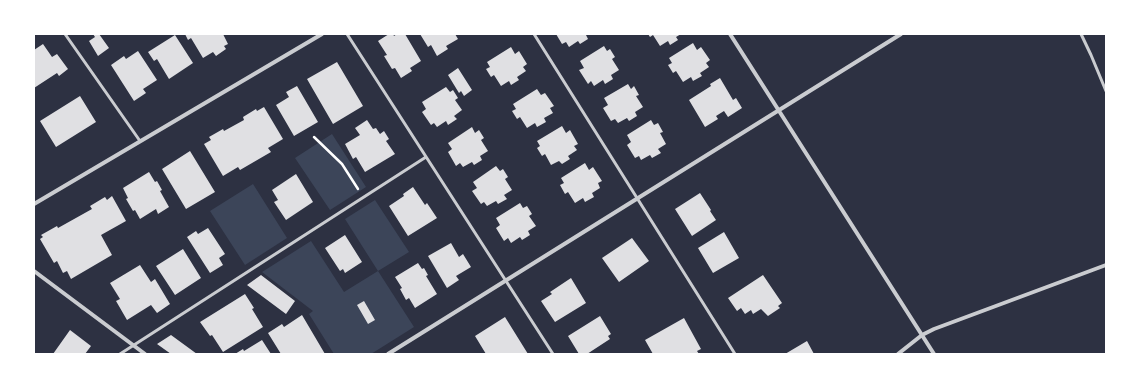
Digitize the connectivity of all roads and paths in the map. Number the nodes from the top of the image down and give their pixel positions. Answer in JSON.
{"nodes":[{"id":1,"x":65,"y":34,"type":"edge"},
{"id":2,"x":322,"y":34,"type":"edge"},
{"id":3,"x":346,"y":34,"type":"edge"},
{"id":4,"x":534,"y":34,"type":"edge"},
{"id":5,"x":730,"y":34,"type":"edge"},
{"id":6,"x":901,"y":34,"type":"edge"},
{"id":7,"x":1081,"y":34,"type":"edge"},
{"id":8,"x":1106,"y":91,"type":"edge"},
{"id":9,"x":779,"y":111,"type":"junction"},
{"id":10,"x":314,"y":137,"type":"dead end"},
{"id":11,"x":140,"y":141,"type":"junction"},
{"id":12,"x":426,"y":157,"type":"junction"},
{"id":13,"x":363,"y":198,"type":"junction"},
{"id":14,"x":638,"y":199,"type":"junction"},
{"id":15,"x":34,"y":204,"type":"edge"},
{"id":16,"x":1106,"y":265,"type":"edge"},
{"id":17,"x":34,"y":271,"type":"edge"},
{"id":18,"x":505,"y":280,"type":"junction"},
{"id":19,"x":922,"y":335,"type":"junction"},
{"id":20,"x":133,"y":345,"type":"junction"},
{"id":21,"x":120,"y":354,"type":"edge"},
{"id":22,"x":145,"y":354,"type":"edge"},
{"id":23,"x":388,"y":354,"type":"edge"},
{"id":24,"x":553,"y":354,"type":"edge"},
{"id":25,"x":735,"y":354,"type":"edge"},
{"id":26,"x":898,"y":354,"type":"edge"},
{"id":27,"x":934,"y":354,"type":"edge"}],
"edges":[{"from":1,"to":11,"type":"lane"},
{"from":2,"to":11,"type":"street"},
{"from":3,"to":12,"type":"lane"},
{"from":4,"to":14,"type":"lane"},
{"from":5,"to":9,"type":"street"},
{"from":6,"to":9,"type":"street"},
{"from":7,"to":8,"type":"lane"},
{"from":9,"to":14,"type":"street"},
{"from":9,"to":19,"type":"street"},
{"from":10,"to":13,"type":"path"},
{"from":11,"to":15,"type":"street"},
{"from":12,"to":13,"type":"lane"},
{"from":12,"to":18,"type":"lane"},
{"from":13,"to":20,"type":"lane"},
{"from":14,"to":18,"type":"street"},
{"from":14,"to":25,"type":"lane"},
{"from":16,"to":19,"type":"street"},
{"from":17,"to":20,"type":"street"},
{"from":18,"to":23,"type":"street"},
{"from":18,"to":24,"type":"lane"},
{"from":19,"to":26,"type":"street"},
{"from":19,"to":27,"type":"street"},
{"from":20,"to":21,"type":"lane"},
{"from":20,"to":22,"type":"street"}]}
